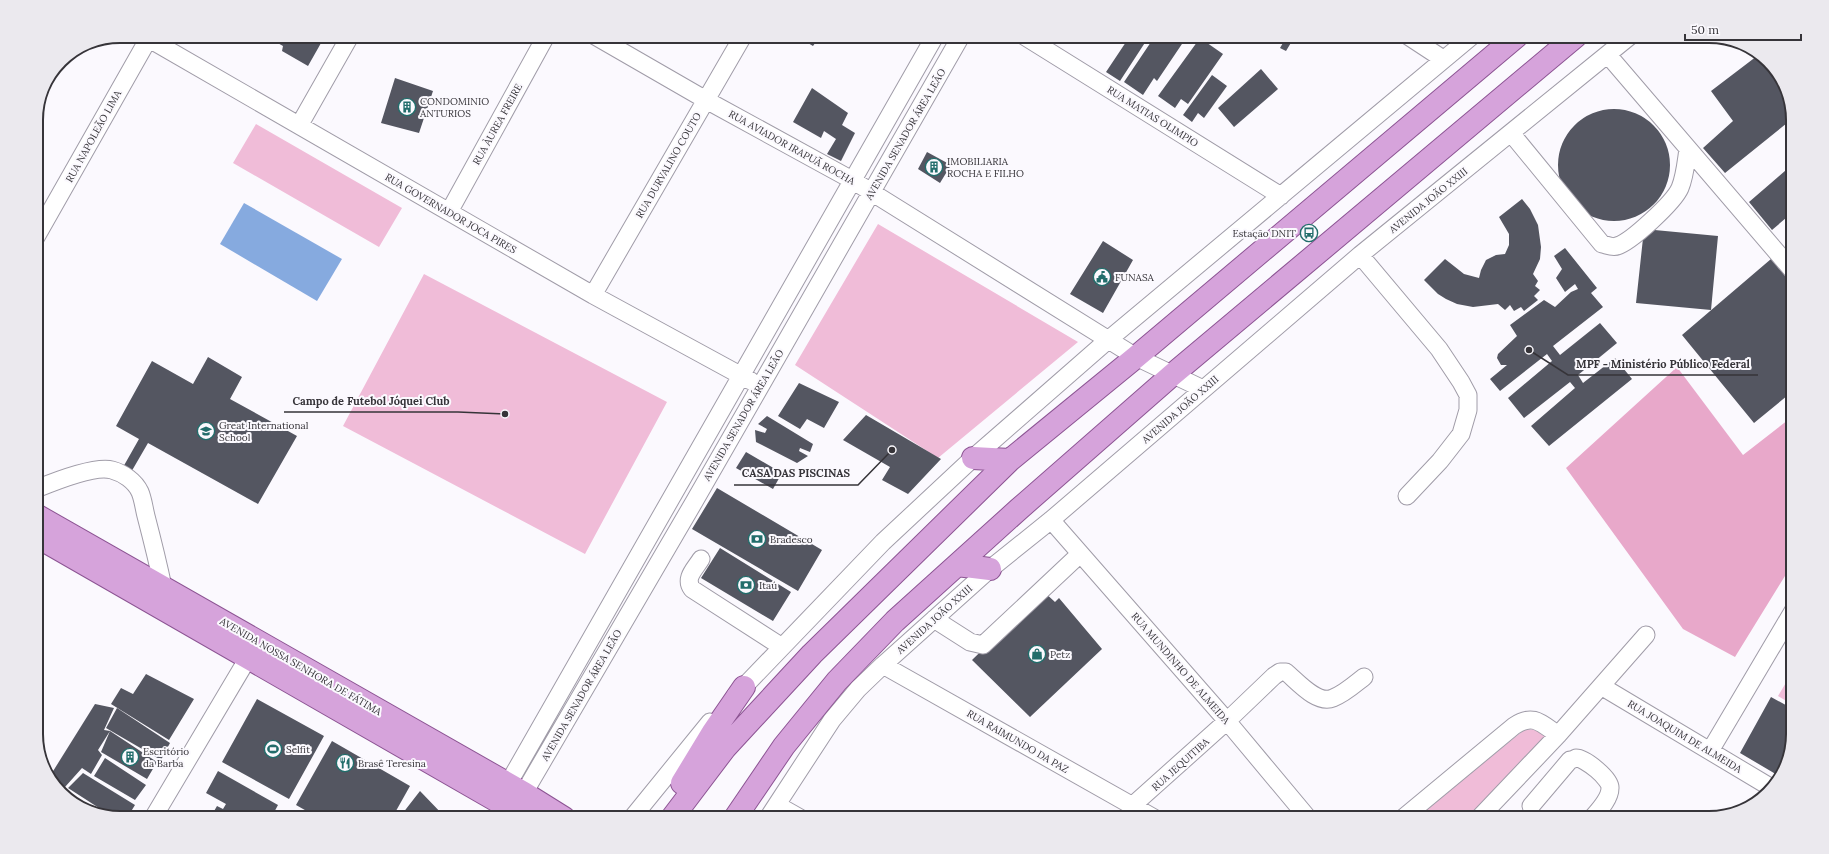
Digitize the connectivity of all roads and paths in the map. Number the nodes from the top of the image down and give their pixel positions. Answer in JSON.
{"nodes":[{"id":1,"x":144,"y":43,"type":"edge"},
{"id":2,"x":158,"y":43,"type":"edge"},
{"id":3,"x":346,"y":43,"type":"edge"},
{"id":4,"x":542,"y":43,"type":"edge"},
{"id":5,"x":607,"y":43,"type":"edge"},
{"id":6,"x":739,"y":43,"type":"edge"},
{"id":7,"x":931,"y":43,"type":"edge"},
{"id":8,"x":957,"y":43,"type":"edge"},
{"id":9,"x":1035,"y":43,"type":"edge"},
{"id":10,"x":1419,"y":43,"type":"edge"},
{"id":11,"x":1463,"y":43,"type":"edge"},
{"id":12,"x":1509,"y":43,"type":"edge"},
{"id":13,"x":1568,"y":43,"type":"edge"},
{"id":14,"x":1622,"y":43,"type":"edge"},
{"id":15,"x":1608,"y":55,"type":"junction"},
{"id":16,"x":1443,"y":59,"type":"junction"},
{"id":17,"x":706,"y":100,"type":"junction"},
{"id":18,"x":300,"y":124,"type":"junction"},
{"id":19,"x":1511,"y":133,"type":"junction"},
{"id":20,"x":1688,"y":148,"type":"junction"},
{"id":21,"x":852,"y":180,"type":"junction"},
{"id":22,"x":872,"y":191,"type":"junction"},
{"id":23,"x":1282,"y":196,"type":"junction"},
{"id":24,"x":449,"y":212,"type":"junction"},
{"id":25,"x":43,"y":224,"type":"edge"},
{"id":26,"x":1360,"y":255,"type":"junction"},
{"id":27,"x":1786,"y":263,"type":"edge"},
{"id":28,"x":592,"y":295,"type":"junction"},
{"id":29,"x":1108,"y":340,"type":"junction"},
{"id":30,"x":1136,"y":357,"type":"junction"},
{"id":31,"x":1172,"y":375,"type":"junction"},
{"id":32,"x":740,"y":376,"type":"junction"},
{"id":33,"x":760,"y":385,"type":"junction"},
{"id":34,"x":1203,"y":390,"type":"junction"},
{"id":35,"x":972,"y":458,"type":"junction"},
{"id":36,"x":1010,"y":460,"type":"junction"},
{"id":37,"x":43,"y":486,"type":"edge"},
{"id":38,"x":674,"y":492,"type":"junction"},
{"id":39,"x":1408,"y":496,"type":"dead end"},
{"id":40,"x":694,"y":502,"type":"junction"},
{"id":41,"x":43,"y":519,"type":"edge"},
{"id":42,"x":1052,"y":520,"type":"junction"},
{"id":43,"x":43,"y":540,"type":"edge"},
{"id":44,"x":1080,"y":554,"type":"junction"},
{"id":45,"x":701,"y":559,"type":"dead end"},
{"id":46,"x":956,"y":565,"type":"junction"},
{"id":47,"x":990,"y":569,"type":"junction"},
{"id":48,"x":622,"y":584,"type":"junction"},
{"id":49,"x":163,"y":587,"type":"junction"},
{"id":50,"x":640,"y":594,"type":"junction"},
{"id":51,"x":934,"y":619,"type":"junction"},
{"id":52,"x":1786,"y":623,"type":"edge"},
{"id":53,"x":1646,"y":635,"type":"dead end"},
{"id":54,"x":782,"y":647,"type":"junction"},
{"id":55,"x":583,"y":652,"type":"junction"},
{"id":56,"x":248,"y":658,"type":"junction"},
{"id":57,"x":600,"y":662,"type":"junction"},
{"id":58,"x":883,"y":665,"type":"junction"},
{"id":59,"x":1364,"y":677,"type":"dead end"},
{"id":60,"x":1601,"y":686,"type":"junction"},
{"id":61,"x":744,"y":687,"type":"junction"},
{"id":62,"x":1227,"y":721,"type":"junction"},
{"id":63,"x":1558,"y":735,"type":"junction"},
{"id":64,"x":1710,"y":751,"type":"junction"},
{"id":65,"x":1767,"y":785,"type":"edge"},
{"id":66,"x":518,"y":805,"type":"edge"},
{"id":67,"x":1132,"y":806,"type":"junction"},
{"id":68,"x":1532,"y":806,"type":"dead end"},
{"id":69,"x":157,"y":811,"type":"edge"},
{"id":70,"x":539,"y":811,"type":"edge"},
{"id":71,"x":638,"y":811,"type":"edge"},
{"id":72,"x":666,"y":811,"type":"edge"},
{"id":73,"x":677,"y":811,"type":"edge"},
{"id":74,"x":740,"y":811,"type":"edge"},
{"id":75,"x":773,"y":811,"type":"edge"},
{"id":76,"x":1141,"y":811,"type":"edge"},
{"id":77,"x":1297,"y":811,"type":"edge"},
{"id":78,"x":1411,"y":811,"type":"edge"},
{"id":79,"x":1493,"y":811,"type":"edge"},
{"id":80,"x":1597,"y":811,"type":"edge"}],
"edges":[{"from":1,"to":25,"type":"street","name":"RUA NAPOLEÃO LIMA"},
{"from":2,"to":18,"type":"street","name":"RUA GOVERNADOR JOCA PIRES"},
{"from":3,"to":18,"type":"street"},
{"from":4,"to":24,"type":"street","name":"RUA ÀUREA FREIRE"},
{"from":5,"to":17,"type":"street","name":"RUA AVIADOR IRAPUÃ ROCHA"},
{"from":6,"to":17,"type":"street","name":"RUA DURVALINO COUTO"},
{"from":7,"to":21,"type":"street","name":"AVENIDA SENADOR ÁREA LEÃO"},
{"from":8,"to":22,"type":"street","name":"AVENIDA SENADOR ÁREA LEÃO"},
{"from":9,"to":23,"type":"street","name":"RUA MATIAS OLIMPIO"},
{"from":10,"to":16,"type":"street"},
{"from":11,"to":16,"type":"street"},
{"from":12,"to":30,"type":"main road"},
{"from":13,"to":31,"type":"main road"},
{"from":14,"to":15,"type":"street","name":"AVENIDA JOÃO XXIII"},
{"from":15,"to":19,"type":"street","name":"AVENIDA JOÃO XXIII"},
{"from":15,"to":20,"type":"street"},
{"from":16,"to":23,"type":"street"},
{"from":17,"to":21,"type":"street","name":"RUA AVIADOR IRAPUÃ ROCHA"},
{"from":17,"to":28,"type":"street","name":"RUA DURVALINO COUTO"},
{"from":18,"to":24,"type":"street","name":"RUA GOVERNADOR JOCA PIRES"},
{"from":19,"to":20,"type":"street"},
{"from":19,"to":26,"type":"street","name":"AVENIDA JOÃO XXIII"},
{"from":20,"to":27,"type":"street"},
{"from":21,"to":22,"type":"street","name":"RUA AVIADOR IRAPUÃ ROCHA"},
{"from":21,"to":32,"type":"street","name":"AVENIDA SENADOR ÁREA LEÃO"},
{"from":22,"to":29,"type":"street","name":"RUA AVIADOR IRAPUÃ ROCHA"},
{"from":22,"to":33,"type":"street","name":"AVENIDA SENADOR ÁREA LEÃO"},
{"from":23,"to":29,"type":"street"},
{"from":24,"to":28,"type":"street","name":"RUA GOVERNADOR JOCA PIRES"},
{"from":26,"to":34,"type":"street","name":"AVENIDA JOÃO XXIII"},
{"from":26,"to":39,"type":"street"},
{"from":28,"to":32,"type":"street","name":"RUA GOVERNADOR JOCA PIRES"},
{"from":29,"to":30,"type":"street","name":"RUA AVIADOR IRAPUÃ ROCHA"},
{"from":29,"to":35,"type":"street"},
{"from":30,"to":31,"type":"street","name":"RUA AVIADOR IRAPUÃ ROCHA"},
{"from":30,"to":36,"type":"main road"},
{"from":31,"to":34,"type":"street","name":"RUA AVIADOR IRAPUÃ ROCHA"},
{"from":31,"to":46,"type":"main road"},
{"from":32,"to":33,"type":"street","name":"RUA GOVERNADOR JOCA PIRES"},
{"from":32,"to":38,"type":"street","name":"AVENIDA SENADOR ÁREA LEÃO"},
{"from":33,"to":40,"type":"street","name":"AVENIDA SENADOR ÁREA LEÃO"},
{"from":34,"to":42,"type":"street","name":"AVENIDA JOÃO XXIII"},
{"from":35,"to":36,"type":"main road"},
{"from":35,"to":54,"type":"street"},
{"from":36,"to":73,"type":"main road"},
{"from":37,"to":49,"type":"street"},
{"from":38,"to":40,"type":"street"},
{"from":38,"to":48,"type":"street","name":"AVENIDA SENADOR ÁREA LEÃO"},
{"from":40,"to":50,"type":"street","name":"AVENIDA SENADOR ÁREA LEÃO"},
{"from":41,"to":49,"type":"main road","name":"AVENIDA NOSSA SENHORA DE FÁTIMA"},
{"from":42,"to":44,"type":"street","name":"RUA MUNDINHO DE ALMEIDA"},
{"from":42,"to":47,"type":"street","name":"AVENIDA JOÃO XXIII"},
{"from":43,"to":56,"type":"main road","name":"AVENIDA NOSSA SENHORA DE FÁTIMA"},
{"from":44,"to":51,"type":"street"},
{"from":44,"to":62,"type":"street","name":"RUA MUNDINHO DE ALMEIDA"},
{"from":45,"to":54,"type":"street"},
{"from":46,"to":47,"type":"main road"},
{"from":46,"to":74,"type":"main road"},
{"from":47,"to":51,"type":"street","name":"AVENIDA JOÃO XXIII"},
{"from":48,"to":50,"type":"street"},
{"from":48,"to":55,"type":"street","name":"AVENIDA SENADOR ÁREA LEÃO"},
{"from":49,"to":66,"type":"main road","name":"AVENIDA NOSSA SENHORA DE FÁTIMA"},
{"from":50,"to":57,"type":"street","name":"AVENIDA SENADOR ÁREA LEÃO"},
{"from":51,"to":58,"type":"street","name":"AVENIDA JOÃO XXIII"},
{"from":52,"to":64,"type":"street"},
{"from":53,"to":60,"type":"street"},
{"from":54,"to":61,"type":"street"},
{"from":55,"to":57,"type":"street"},
{"from":55,"to":66,"type":"street","name":"AVENIDA SENADOR ÁREA LEÃO"},
{"from":56,"to":66,"type":"main road","name":"AVENIDA NOSSA SENHORA DE FÁTIMA"},
{"from":56,"to":69,"type":"street"},
{"from":57,"to":66,"type":"street","name":"AVENIDA SENADOR ÁREA LEÃO"},
{"from":58,"to":67,"type":"street","name":"RUA RAIMUNDO DA PAZ"},
{"from":58,"to":75,"type":"street","name":"AVENIDA JOÃO XXIII"},
{"from":59,"to":62,"type":"street","name":"RUA JEQUITIBA"},
{"from":60,"to":63,"type":"street"},
{"from":60,"to":64,"type":"street","name":"RUA JOAQUIM DE ALMEIDA"},
{"from":61,"to":71,"type":"street"},
{"from":61,"to":72,"type":"main road"},
{"from":62,"to":67,"type":"street","name":"RUA JEQUITIBA"},
{"from":62,"to":77,"type":"street","name":"RUA MUNDINHO DE ALMEIDA"},
{"from":63,"to":78,"type":"street"},
{"from":63,"to":79,"type":"street"},
{"from":64,"to":65,"type":"street","name":"RUA JOAQUIM DE ALMEIDA"},
{"from":66,"to":70,"type":"main road","name":"AVENIDA NOSSA SENHORA DE FÁTIMA"},
{"from":67,"to":76,"type":"street","name":"RUA RAIMUNDO DA PAZ"},
{"from":68,"to":80,"type":"street"}]}
